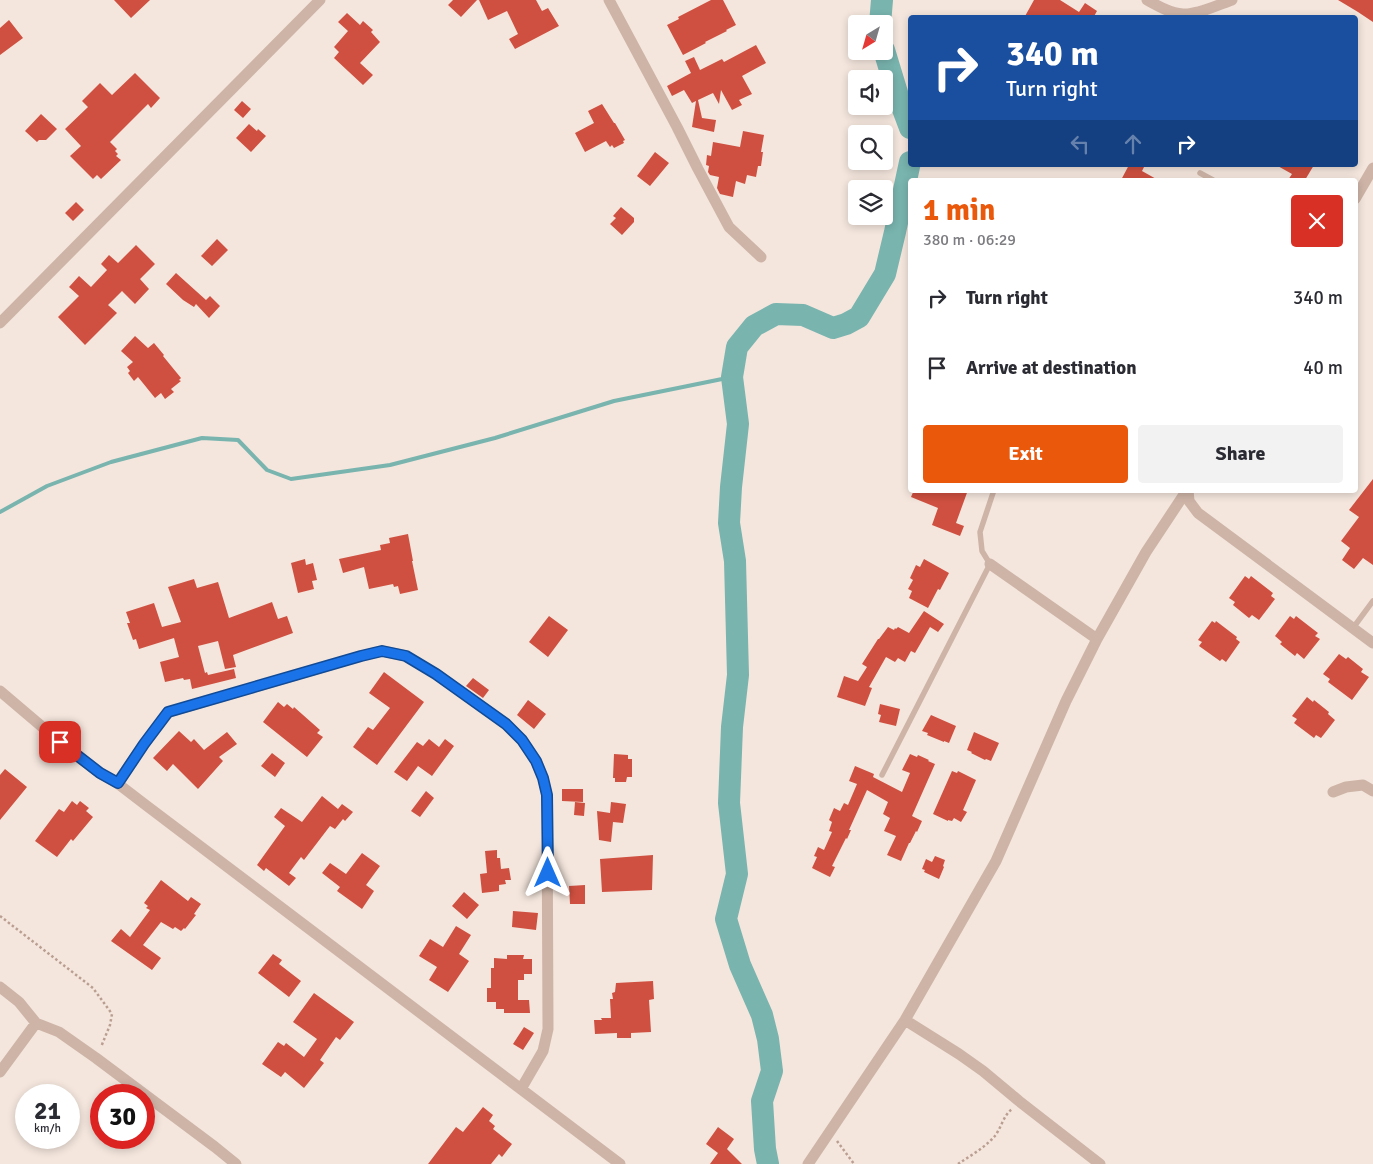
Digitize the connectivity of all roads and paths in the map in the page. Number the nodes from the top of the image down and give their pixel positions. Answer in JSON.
{"nodes":[{"id":1,"x":320,"y":0,"type":"edge"},
{"id":2,"x":609,"y":0,"type":"edge"},
{"id":3,"x":1147,"y":0,"type":"edge"},
{"id":4,"x":1232,"y":0,"type":"edge"},
{"id":5,"x":1373,"y":168,"type":"edge"},
{"id":6,"x":1200,"y":173,"type":"dead end"},
{"id":7,"x":1209,"y":178,"type":"edge"},
{"id":8,"x":1358,"y":194,"type":"edge"},
{"id":9,"x":761,"y":257,"type":"dead end"},
{"id":10,"x":0,"y":323,"type":"edge"},
{"id":11,"x":993,"y":493,"type":"edge"},
{"id":12,"x":1185,"y":493,"type":"edge"},
{"id":13,"x":1188,"y":493,"type":"edge"},
{"id":14,"x":990,"y":564,"type":"junction"},
{"id":15,"x":1373,"y":601,"type":"edge"},
{"id":16,"x":1353,"y":628,"type":"junction"},
{"id":17,"x":1097,"y":639,"type":"junction"},
{"id":18,"x":1373,"y":643,"type":"edge"},
{"id":19,"x":0,"y":691,"type":"edge"},
{"id":20,"x":882,"y":775,"type":"dead end"},
{"id":21,"x":118,"y":783,"type":"junction"},
{"id":22,"x":1373,"y":791,"type":"edge"},
{"id":23,"x":1333,"y":792,"type":"dead end"},
{"id":24,"x":0,"y":916,"type":"edge"},
{"id":25,"x":0,"y":987,"type":"edge"},
{"id":26,"x":905,"y":1020,"type":"junction"},
{"id":27,"x":36,"y":1022,"type":"junction"},
{"id":28,"x":96,"y":1058,"type":"junction"},
{"id":29,"x":0,"y":1072,"type":"edge"},
{"id":30,"x":520,"y":1089,"type":"junction"},
{"id":31,"x":1019,"y":1101,"type":"junction"},
{"id":32,"x":830,"y":1133,"type":"junction"},
{"id":33,"x":236,"y":1164,"type":"edge"},
{"id":34,"x":620,"y":1164,"type":"edge"},
{"id":35,"x":808,"y":1164,"type":"edge"},
{"id":36,"x":854,"y":1164,"type":"edge"},
{"id":37,"x":958,"y":1164,"type":"edge"},
{"id":38,"x":1100,"y":1164,"type":"edge"}],
"edges":[{"from":1,"to":10,"type":"street"},
{"from":2,"to":9,"type":"street"},
{"from":3,"to":4,"type":"street"},
{"from":5,"to":8,"type":"street"},
{"from":6,"to":7,"type":"lane"},
{"from":11,"to":14,"type":"lane"},
{"from":12,"to":17,"type":"street"},
{"from":13,"to":16,"type":"street"},
{"from":14,"to":17,"type":"street"},
{"from":14,"to":20,"type":"lane"},
{"from":15,"to":16,"type":"lane"},
{"from":16,"to":18,"type":"street"},
{"from":17,"to":26,"type":"street"},
{"from":19,"to":21,"type":"street"},
{"from":21,"to":30,"type":"street"},
{"from":21,"to":30,"type":"street"},
{"from":22,"to":23,"type":"street"},
{"from":24,"to":28,"type":"path"},
{"from":25,"to":27,"type":"street"},
{"from":26,"to":31,"type":"street"},
{"from":26,"to":32,"type":"street"},
{"from":27,"to":28,"type":"street"},
{"from":27,"to":29,"type":"street"},
{"from":28,"to":33,"type":"street"},
{"from":30,"to":34,"type":"street"},
{"from":31,"to":37,"type":"path"},
{"from":31,"to":38,"type":"street"},
{"from":32,"to":35,"type":"street"},
{"from":32,"to":36,"type":"path"}]}
